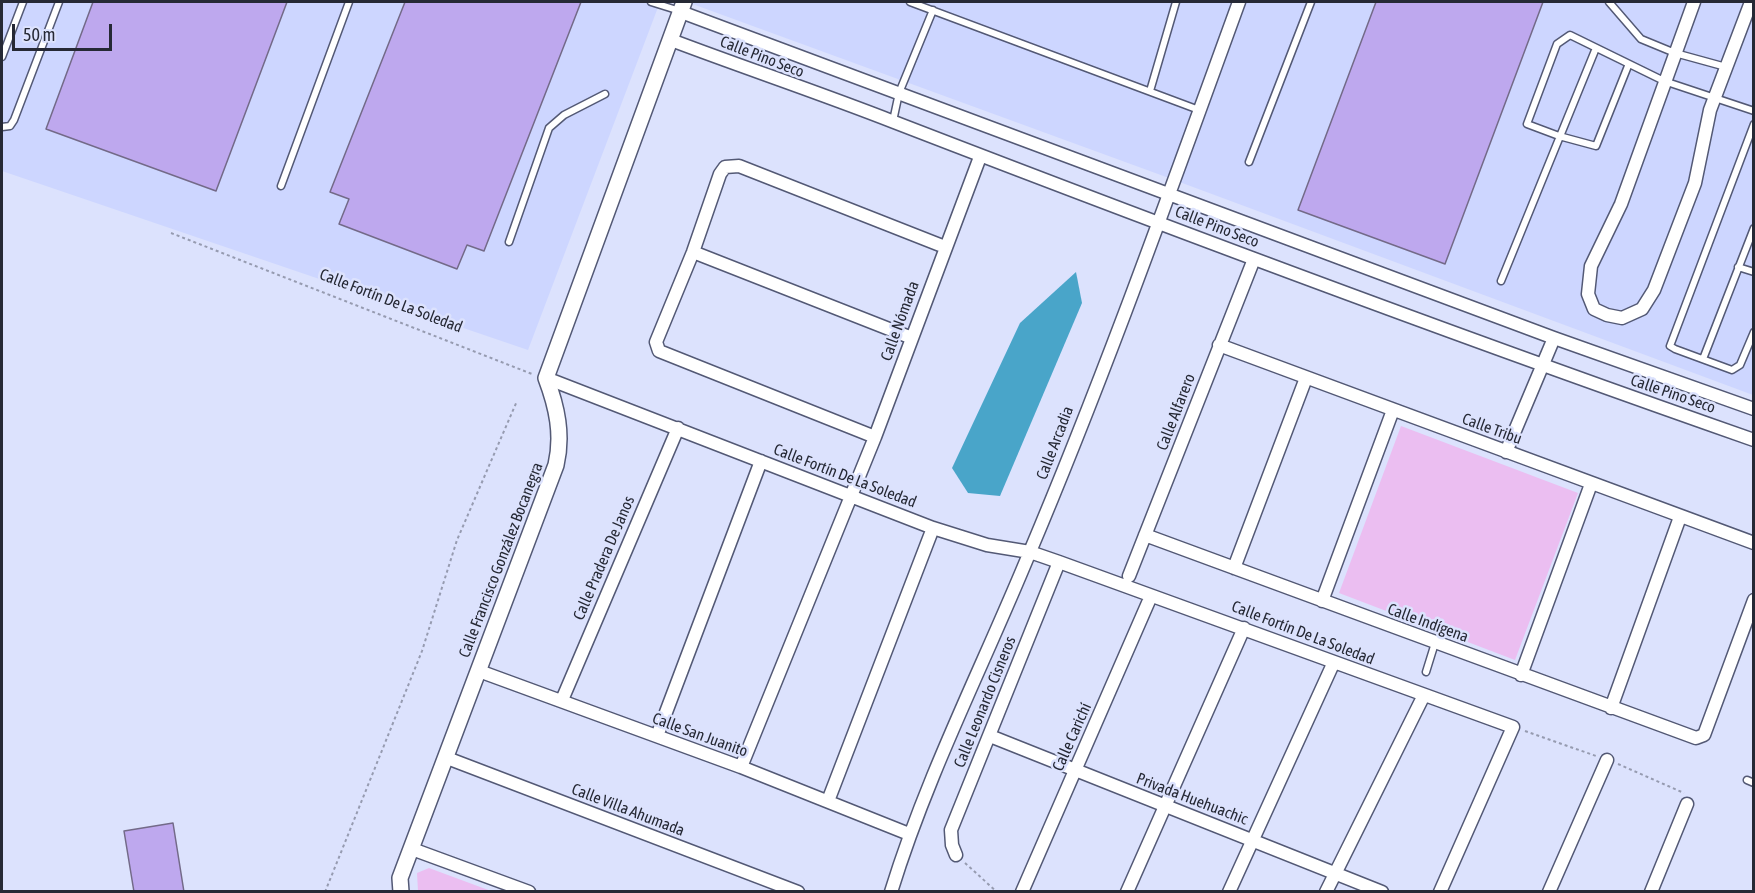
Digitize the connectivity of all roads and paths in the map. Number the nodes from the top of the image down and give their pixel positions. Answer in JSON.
{"nodes":[{"id":1,"x":23,"y":2,"type":"edge"},
{"id":2,"x":59,"y":2,"type":"edge"},
{"id":3,"x":349,"y":2,"type":"edge"},
{"id":4,"x":651,"y":2,"type":"edge"},
{"id":5,"x":910,"y":2,"type":"edge"},
{"id":6,"x":1176,"y":2,"type":"edge"},
{"id":7,"x":1239,"y":2,"type":"edge"},
{"id":8,"x":1311,"y":2,"type":"edge"},
{"id":9,"x":1609,"y":2,"type":"edge"},
{"id":10,"x":1694,"y":2,"type":"edge"},
{"id":11,"x":1751,"y":2,"type":"edge"},
{"id":12,"x":682,"y":7,"type":"edge"},
{"id":13,"x":933,"y":10,"type":"junction"},
{"id":14,"x":671,"y":40,"type":"junction"},
{"id":15,"x":1596,"y":48,"type":"junction"},
{"id":16,"x":1675,"y":53,"type":"junction"},
{"id":17,"x":2,"y":57,"type":"edge"},
{"id":18,"x":1628,"y":66,"type":"junction"},
{"id":19,"x":1726,"y":67,"type":"junction"},
{"id":20,"x":1664,"y":81,"type":"junction"},
{"id":21,"x":1150,"y":91,"type":"junction"},
{"id":22,"x":899,"y":93,"type":"junction"},
{"id":23,"x":605,"y":94,"type":"dead end"},
{"id":24,"x":1715,"y":99,"type":"junction"},
{"id":25,"x":1199,"y":110,"type":"junction"},
{"id":26,"x":1754,"y":111,"type":"edge"},
{"id":27,"x":892,"y":121,"type":"junction"},
{"id":28,"x":1754,"y":124,"type":"edge"},
{"id":29,"x":2,"y":127,"type":"edge"},
{"id":30,"x":1559,"y":136,"type":"junction"},
{"id":31,"x":980,"y":157,"type":"junction"},
{"id":32,"x":1249,"y":162,"type":"dead end"},
{"id":33,"x":281,"y":186,"type":"dead end"},
{"id":34,"x":1169,"y":194,"type":"junction"},
{"id":35,"x":1159,"y":223,"type":"junction"},
{"id":36,"x":1754,"y":228,"type":"edge"},
{"id":37,"x":171,"y":233,"type":"dead end"},
{"id":38,"x":509,"y":242,"type":"dead end"},
{"id":39,"x":945,"y":247,"type":"junction"},
{"id":40,"x":693,"y":252,"type":"junction"},
{"id":41,"x":1254,"y":260,"type":"junction"},
{"id":42,"x":1738,"y":267,"type":"junction"},
{"id":43,"x":1754,"y":272,"type":"edge"},
{"id":44,"x":1501,"y":281,"type":"dead end"},
{"id":45,"x":1754,"y":332,"type":"edge"},
{"id":46,"x":912,"y":338,"type":"junction"},
{"id":47,"x":1554,"y":338,"type":"junction"},
{"id":48,"x":1219,"y":345,"type":"junction"},
{"id":49,"x":1703,"y":359,"type":"junction"},
{"id":50,"x":1542,"y":366,"type":"junction"},
{"id":51,"x":546,"y":378,"type":"junction"},
{"id":52,"x":1306,"y":378,"type":"junction"},
{"id":53,"x":517,"y":401,"type":"dead end"},
{"id":54,"x":1754,"y":409,"type":"edge"},
{"id":55,"x":1393,"y":410,"type":"junction"},
{"id":56,"x":678,"y":428,"type":"junction"},
{"id":57,"x":875,"y":437,"type":"junction"},
{"id":58,"x":1754,"y":440,"type":"edge"},
{"id":59,"x":1506,"y":452,"type":"junction"},
{"id":60,"x":761,"y":461,"type":"junction"},
{"id":61,"x":1591,"y":484,"type":"junction"},
{"id":62,"x":852,"y":496,"type":"junction"},
{"id":63,"x":1680,"y":517,"type":"junction"},
{"id":64,"x":933,"y":528,"type":"junction"},
{"id":65,"x":1145,"y":535,"type":"junction"},
{"id":66,"x":1754,"y":543,"type":"edge"},
{"id":67,"x":1030,"y":552,"type":"junction"},
{"id":68,"x":1059,"y":562,"type":"junction"},
{"id":69,"x":1234,"y":568,"type":"junction"},
{"id":70,"x":1129,"y":576,"type":"dead end"},
{"id":71,"x":1151,"y":596,"type":"junction"},
{"id":72,"x":1754,"y":600,"type":"edge"},
{"id":73,"x":1322,"y":601,"type":"junction"},
{"id":74,"x":1244,"y":628,"type":"junction"},
{"id":75,"x":1435,"y":643,"type":"junction"},
{"id":76,"x":1333,"y":664,"type":"junction"},
{"id":77,"x":479,"y":671,"type":"junction"},
{"id":78,"x":1426,"y":672,"type":"dead end"},
{"id":79,"x":1521,"y":675,"type":"junction"},
{"id":80,"x":1424,"y":695,"type":"junction"},
{"id":81,"x":562,"y":700,"type":"junction"},
{"id":82,"x":1611,"y":708,"type":"junction"},
{"id":83,"x":657,"y":736,"type":"junction"},
{"id":84,"x":990,"y":736,"type":"junction"},
{"id":85,"x":447,"y":758,"type":"junction"},
{"id":86,"x":1606,"y":760,"type":"dead end"},
{"id":87,"x":741,"y":767,"type":"junction"},
{"id":88,"x":1075,"y":771,"type":"junction"},
{"id":89,"x":828,"y":801,"type":"junction"},
{"id":90,"x":1687,"y":804,"type":"dead end"},
{"id":91,"x":1163,"y":806,"type":"junction"},
{"id":92,"x":909,"y":834,"type":"junction"},
{"id":93,"x":1252,"y":839,"type":"junction"},
{"id":94,"x":412,"y":849,"type":"junction"},
{"id":95,"x":956,"y":855,"type":"joint"},
{"id":96,"x":1333,"y":873,"type":"junction"},
{"id":97,"x":399,"y":887,"type":"edge"},
{"id":98,"x":325,"y":891,"type":"edge"},
{"id":99,"x":529,"y":891,"type":"edge"},
{"id":100,"x":798,"y":891,"type":"edge"},
{"id":101,"x":891,"y":891,"type":"edge"},
{"id":102,"x":997,"y":891,"type":"edge"},
{"id":103,"x":1022,"y":891,"type":"edge"},
{"id":104,"x":1127,"y":891,"type":"edge"},
{"id":105,"x":1229,"y":891,"type":"edge"},
{"id":106,"x":1326,"y":891,"type":"edge"},
{"id":107,"x":1382,"y":891,"type":"edge"},
{"id":108,"x":1440,"y":891,"type":"edge"},
{"id":109,"x":1549,"y":891,"type":"edge"},
{"id":110,"x":1651,"y":891,"type":"edge"}],
"edges":[{"from":1,"to":17,"type":"lane"},
{"from":2,"to":29,"type":"lane"},
{"from":3,"to":33,"type":"lane"},
{"from":4,"to":12,"type":"lane"},
{"from":5,"to":13,"type":"lane"},
{"from":6,"to":21,"type":"lane"},
{"from":7,"to":25,"type":"street","name":"Calle Arcadia"},
{"from":8,"to":32,"type":"lane"},
{"from":9,"to":16,"type":"lane"},
{"from":10,"to":16,"type":"street"},
{"from":11,"to":19,"type":"street"},
{"from":12,"to":14,"type":"street"},
{"from":12,"to":22,"type":"street","name":"Calle Pino Seco"},
{"from":13,"to":21,"type":"lane"},
{"from":13,"to":22,"type":"lane"},
{"from":14,"to":27,"type":"street","name":"Calle Pino Seco"},
{"from":14,"to":51,"type":"street"},
{"from":15,"to":18,"type":"lane"},
{"from":15,"to":30,"type":"lane"},
{"from":15,"to":30,"type":"lane"},
{"from":16,"to":19,"type":"lane"},
{"from":16,"to":20,"type":"street"},
{"from":18,"to":20,"type":"lane"},
{"from":18,"to":30,"type":"lane"},
{"from":19,"to":24,"type":"street"},
{"from":20,"to":24,"type":"lane"},
{"from":20,"to":24,"type":"street"},
{"from":21,"to":25,"type":"lane"},
{"from":22,"to":27,"type":"lane"},
{"from":22,"to":34,"type":"street","name":"Calle Pino Seco"},
{"from":23,"to":38,"type":"lane"},
{"from":24,"to":26,"type":"lane"},
{"from":25,"to":34,"type":"street","name":"Calle Arcadia"},
{"from":27,"to":31,"type":"street","name":"Calle Pino Seco"},
{"from":28,"to":49,"type":"lane"},
{"from":30,"to":44,"type":"lane"},
{"from":31,"to":35,"type":"street","name":"Calle Pino Seco"},
{"from":31,"to":39,"type":"street","name":"Calle Nómada"},
{"from":34,"to":35,"type":"street","name":"Calle Arcadia"},
{"from":34,"to":47,"type":"street","name":"Calle Pino Seco"},
{"from":35,"to":41,"type":"street","name":"Calle Pino Seco"},
{"from":35,"to":67,"type":"street","name":"Calle Arcadia"},
{"from":36,"to":42,"type":"lane"},
{"from":37,"to":51,"type":"path","name":"Calle Fortín De La Soledad"},
{"from":39,"to":40,"type":"street"},
{"from":39,"to":46,"type":"street","name":"Calle Nómada"},
{"from":40,"to":46,"type":"street"},
{"from":40,"to":57,"type":"street"},
{"from":41,"to":48,"type":"street","name":"Calle Alfarero"},
{"from":41,"to":50,"type":"street","name":"Calle Pino Seco"},
{"from":42,"to":43,"type":"lane"},
{"from":42,"to":49,"type":"lane"},
{"from":45,"to":49,"type":"lane"},
{"from":46,"to":57,"type":"street","name":"Calle Nómada"},
{"from":47,"to":50,"type":"street"},
{"from":47,"to":54,"type":"street","name":"Calle Pino Seco"},
{"from":48,"to":52,"type":"street","name":"Calle Tribu"},
{"from":48,"to":65,"type":"street","name":"Calle Alfarero"},
{"from":50,"to":58,"type":"street","name":"Calle Pino Seco"},
{"from":50,"to":59,"type":"street"},
{"from":51,"to":56,"type":"street","name":"Calle Fortín De La Soledad"},
{"from":51,"to":77,"type":"street","name":"Calle Francisco González Bocanegra"},
{"from":52,"to":55,"type":"street","name":"Calle Tribu"},
{"from":52,"to":69,"type":"street"},
{"from":53,"to":98,"type":"path"},
{"from":55,"to":59,"type":"street","name":"Calle Tribu"},
{"from":55,"to":73,"type":"street"},
{"from":56,"to":60,"type":"street","name":"Calle Fortín De La Soledad"},
{"from":56,"to":81,"type":"street","name":"Calle Pradera De Janos"},
{"from":57,"to":62,"type":"street","name":"Calle Nómada"},
{"from":59,"to":61,"type":"street","name":"Calle Tribu"},
{"from":60,"to":62,"type":"street","name":"Calle Fortín De La Soledad"},
{"from":60,"to":83,"type":"street"},
{"from":61,"to":63,"type":"street","name":"Calle Tribu"},
{"from":61,"to":79,"type":"street"},
{"from":62,"to":64,"type":"street","name":"Calle Fortín De La Soledad"},
{"from":62,"to":87,"type":"street","name":"Calle Nómada"},
{"from":63,"to":66,"type":"street","name":"Calle Tribu"},
{"from":63,"to":82,"type":"street"},
{"from":64,"to":67,"type":"street","name":"Calle Fortín De La Soledad"},
{"from":64,"to":89,"type":"street"},
{"from":65,"to":69,"type":"street","name":"Calle Indígena"},
{"from":65,"to":70,"type":"street","name":"Calle Alfarero"},
{"from":67,"to":68,"type":"street","name":"Calle Fortín De La Soledad"},
{"from":67,"to":92,"type":"street","name":"Calle Arcadia"},
{"from":68,"to":71,"type":"street","name":"Calle Fortín De La Soledad"},
{"from":68,"to":84,"type":"street","name":"Calle Leonardo Cisneros"},
{"from":69,"to":73,"type":"street","name":"Calle Indígena"},
{"from":71,"to":74,"type":"street","name":"Calle Fortín De La Soledad"},
{"from":71,"to":88,"type":"street","name":"Calle Carichí"},
{"from":72,"to":82,"type":"street","name":"Calle Indígena"},
{"from":73,"to":75,"type":"street","name":"Calle Indígena"},
{"from":74,"to":76,"type":"street","name":"Calle Fortín De La Soledad"},
{"from":74,"to":91,"type":"street"},
{"from":75,"to":78,"type":"lane"},
{"from":75,"to":79,"type":"street","name":"Calle Indígena"},
{"from":76,"to":80,"type":"street","name":"Calle Fortín De La Soledad"},
{"from":76,"to":93,"type":"street"},
{"from":77,"to":81,"type":"street","name":"Calle San Juanito"},
{"from":77,"to":85,"type":"street","name":"Calle Francisco González Bocanegra"},
{"from":79,"to":82,"type":"street","name":"Calle Indígena"},
{"from":80,"to":96,"type":"street"},
{"from":80,"to":108,"type":"street","name":"Calle Fortín De La Soledad"},
{"from":81,"to":83,"type":"street","name":"Calle San Juanito"},
{"from":83,"to":87,"type":"street","name":"Calle San Juanito"},
{"from":84,"to":88,"type":"street","name":"Privada Huehuachic"},
{"from":84,"to":95,"type":"street","name":"Calle Leonardo Cisneros"},
{"from":85,"to":94,"type":"street","name":"Calle Francisco González Bocanegra"},
{"from":85,"to":100,"type":"street","name":"Calle Villa Ahumada"},
{"from":86,"to":109,"type":"street"},
{"from":87,"to":89,"type":"street","name":"Calle San Juanito"},
{"from":88,"to":91,"type":"street","name":"Privada Huehuachic"},
{"from":88,"to":103,"type":"street","name":"Calle Carichí"},
{"from":89,"to":92,"type":"street","name":"Calle San Juanito"},
{"from":90,"to":110,"type":"street"},
{"from":91,"to":93,"type":"street","name":"Privada Huehuachic"},
{"from":91,"to":104,"type":"street"},
{"from":92,"to":101,"type":"street","name":"Calle Arcadia"},
{"from":93,"to":96,"type":"street","name":"Privada Huehuachic"},
{"from":93,"to":105,"type":"street"},
{"from":94,"to":97,"type":"street","name":"Calle Francisco González Bocanegra"},
{"from":94,"to":99,"type":"street"},
{"from":95,"to":102,"type":"path"},
{"from":96,"to":106,"type":"street"},
{"from":96,"to":107,"type":"street","name":"Privada Huehuachic"}]}
